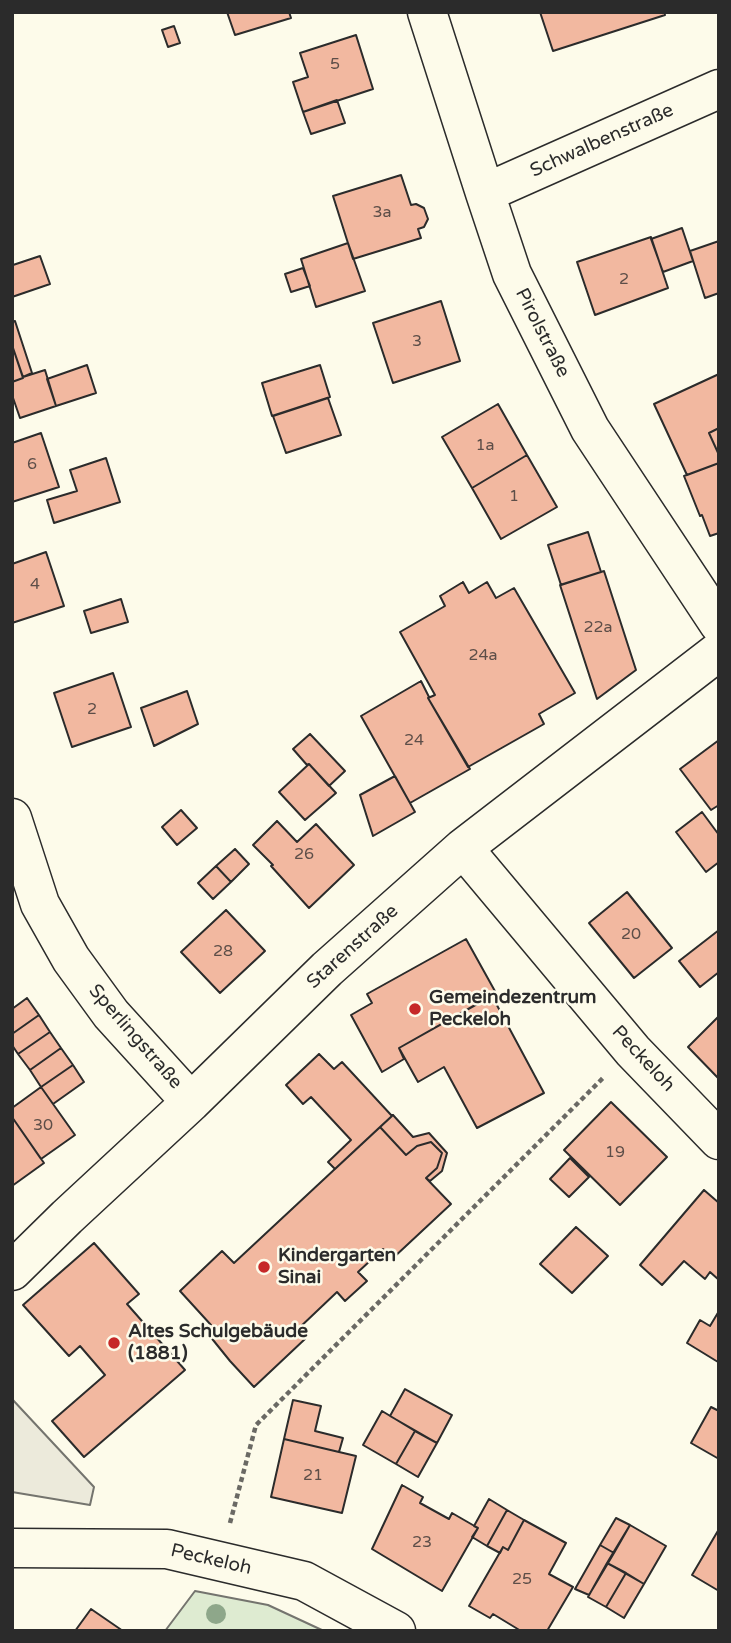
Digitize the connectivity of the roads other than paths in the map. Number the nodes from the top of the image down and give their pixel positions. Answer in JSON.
{"nodes":[{"id":1,"x":427,"y":12,"type":"edge"},
{"id":2,"x":719,"y":89,"type":"edge"},
{"id":3,"x":485,"y":193,"type":"junction"},
{"id":4,"x":719,"y":624,"type":"edge"},
{"id":5,"x":719,"y":651,"type":"edge"},
{"id":6,"x":12,"y":818,"type":"edge"},
{"id":7,"x":463,"y":848,"type":"junction"},
{"id":8,"x":191,"y":1102,"type":"junction"},
{"id":9,"x":719,"y":1140,"type":"edge"},
{"id":10,"x":12,"y":1271,"type":"edge"},
{"id":11,"x":12,"y":1548,"type":"edge"},
{"id":12,"x":397,"y":1631,"type":"edge"}],
"edges":[{"from":1,"to":3,"type":"street","name":"Pirolstraße"},
{"from":2,"to":3,"type":"street","name":"Schwalbenstraße"},
{"from":3,"to":4,"type":"street","name":"Pirolstraße"},
{"from":5,"to":7,"type":"street","name":"Starenstraße"},
{"from":6,"to":8,"type":"street","name":"Sperlingstraße"},
{"from":7,"to":8,"type":"street","name":"Starenstraße"},
{"from":7,"to":9,"type":"street","name":"Peckeloh"},
{"from":8,"to":10,"type":"street","name":"Starenstraße"},
{"from":11,"to":12,"type":"street","name":"Peckeloh"}]}
